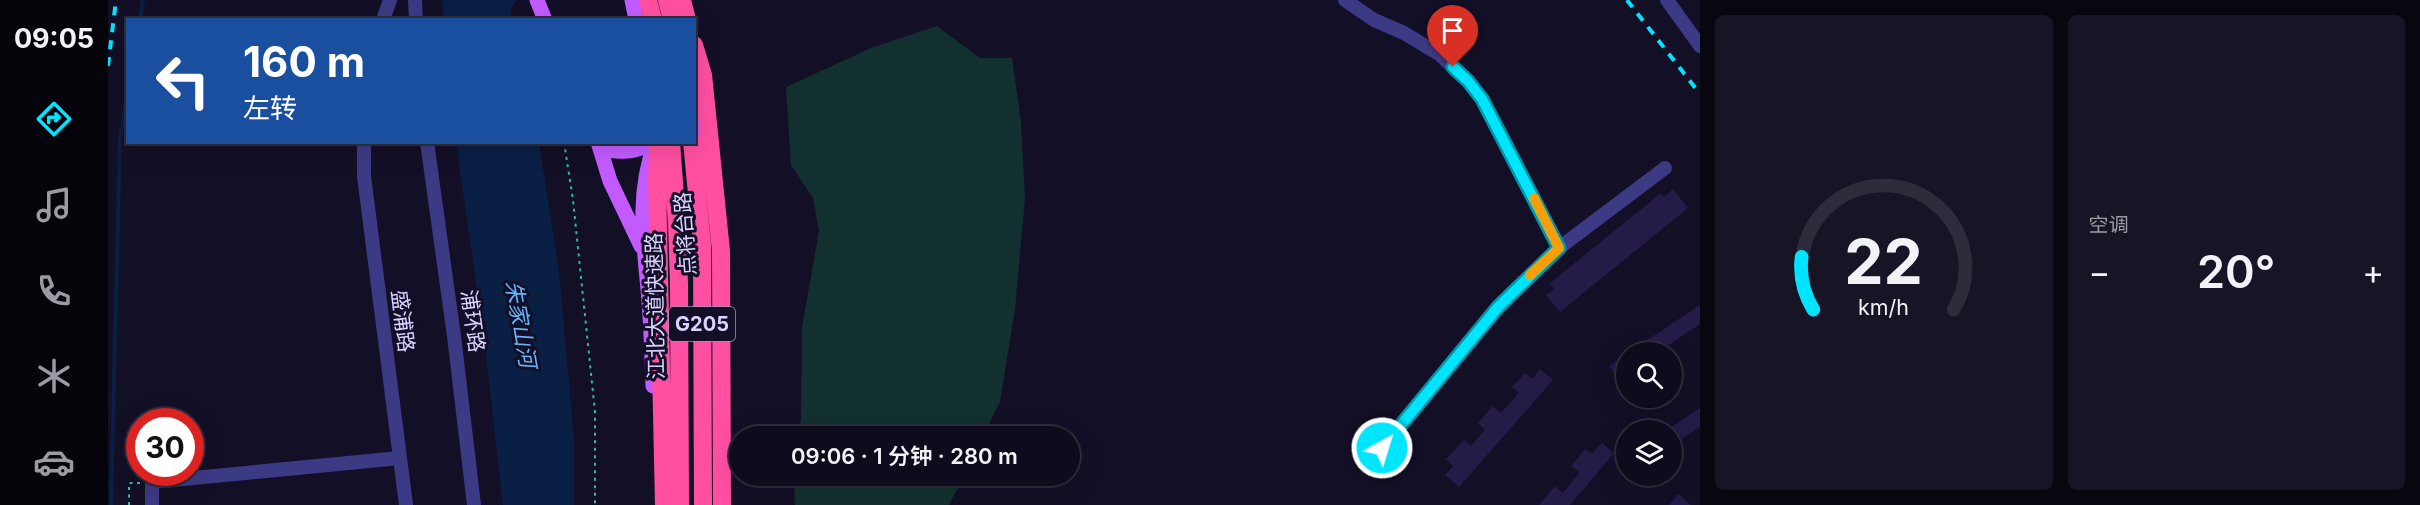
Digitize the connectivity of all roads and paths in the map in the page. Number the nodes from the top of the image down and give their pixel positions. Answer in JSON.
{"nodes":[{"id":1,"x":390,"y":0,"type":"edge"},
{"id":2,"x":415,"y":0,"type":"edge"},
{"id":3,"x":632,"y":0,"type":"edge"},
{"id":4,"x":648,"y":0,"type":"edge"},
{"id":5,"x":667,"y":0,"type":"edge"},
{"id":6,"x":680,"y":0,"type":"edge"},
{"id":7,"x":1345,"y":0,"type":"edge"},
{"id":8,"x":1667,"y":0,"type":"edge"},
{"id":9,"x":538,"y":1,"type":"edge"},
{"id":10,"x":384,"y":18,"type":"edge"},
{"id":11,"x":416,"y":18,"type":"edge"},
{"id":12,"x":543,"y":18,"type":"edge"},
{"id":13,"x":636,"y":18,"type":"edge"},
{"id":14,"x":652,"y":18,"type":"edge"},
{"id":15,"x":672,"y":18,"type":"edge"},
{"id":16,"x":681,"y":18,"type":"edge"},
{"id":17,"x":686,"y":18,"type":"edge"},
{"id":18,"x":1700,"y":46,"type":"edge"},
{"id":19,"x":696,"y":52,"type":"edge"},
{"id":20,"x":696,"y":123,"type":"edge"},
{"id":21,"x":364,"y":144,"type":"edge"},
{"id":22,"x":427,"y":144,"type":"edge"},
{"id":23,"x":564,"y":144,"type":"edge"},
{"id":24,"x":648,"y":144,"type":"edge"},
{"id":25,"x":671,"y":144,"type":"edge"},
{"id":26,"x":692,"y":144,"type":"edge"},
{"id":27,"x":599,"y":146,"type":"edge"},
{"id":28,"x":1665,"y":168,"type":"dead end"},
{"id":29,"x":1559,"y":248,"type":"junction"},
{"id":30,"x":643,"y":249,"type":"junction"},
{"id":31,"x":1382,"y":448,"type":"dead end"},
{"id":32,"x":400,"y":458,"type":"junction"},
{"id":33,"x":204,"y":477,"type":"edge"},
{"id":34,"x":129,"y":486,"type":"edge"},
{"id":35,"x":152,"y":486,"type":"edge"},
{"id":36,"x":129,"y":505,"type":"edge"},
{"id":37,"x":152,"y":505,"type":"edge"},
{"id":38,"x":406,"y":505,"type":"edge"},
{"id":39,"x":474,"y":505,"type":"edge"},
{"id":40,"x":595,"y":505,"type":"edge"},
{"id":41,"x":657,"y":505,"type":"edge"},
{"id":42,"x":664,"y":505,"type":"edge"},
{"id":43,"x":680,"y":505,"type":"edge"},
{"id":44,"x":703,"y":505,"type":"edge"},
{"id":45,"x":712,"y":505,"type":"edge"},
{"id":46,"x":722,"y":505,"type":"edge"}],
"edges":[{"from":1,"to":10,"type":"street"},
{"from":2,"to":11,"type":"street"},
{"from":3,"to":13,"type":"main road"},
{"from":4,"to":14,"type":"highway"},
{"from":5,"to":15,"type":"highway"},
{"from":6,"to":16,"type":"main road"},
{"from":6,"to":17,"type":"highway"},
{"from":7,"to":29,"type":"street"},
{"from":8,"to":18,"type":"street"},
{"from":9,"to":12,"type":"main road"},
{"from":19,"to":46,"type":"highway"},
{"from":20,"to":45,"type":"main road","name":"点将台路"},
{"from":21,"to":32,"type":"street","name":"盛浦路"},
{"from":22,"to":39,"type":"street","name":"浦环路"},
{"from":23,"to":40,"type":"path"},
{"from":24,"to":27,"type":"main road"},
{"from":24,"to":30,"type":"main road","name":"点将台路"},
{"from":24,"to":42,"type":"highway"},
{"from":25,"to":43,"type":"highway","name":"江北大道快速路","number":"G205"},
{"from":26,"to":44,"type":"highway","number":"G205"},
{"from":27,"to":30,"type":"main road"},
{"from":28,"to":29,"type":"street"},
{"from":29,"to":31,"type":"street"},
{"from":30,"to":41,"type":"main road","name":"点将台路"},
{"from":32,"to":33,"type":"street"},
{"from":32,"to":38,"type":"street","name":"盛浦路"},
{"from":34,"to":36,"type":"path"},
{"from":35,"to":37,"type":"street"}]}
